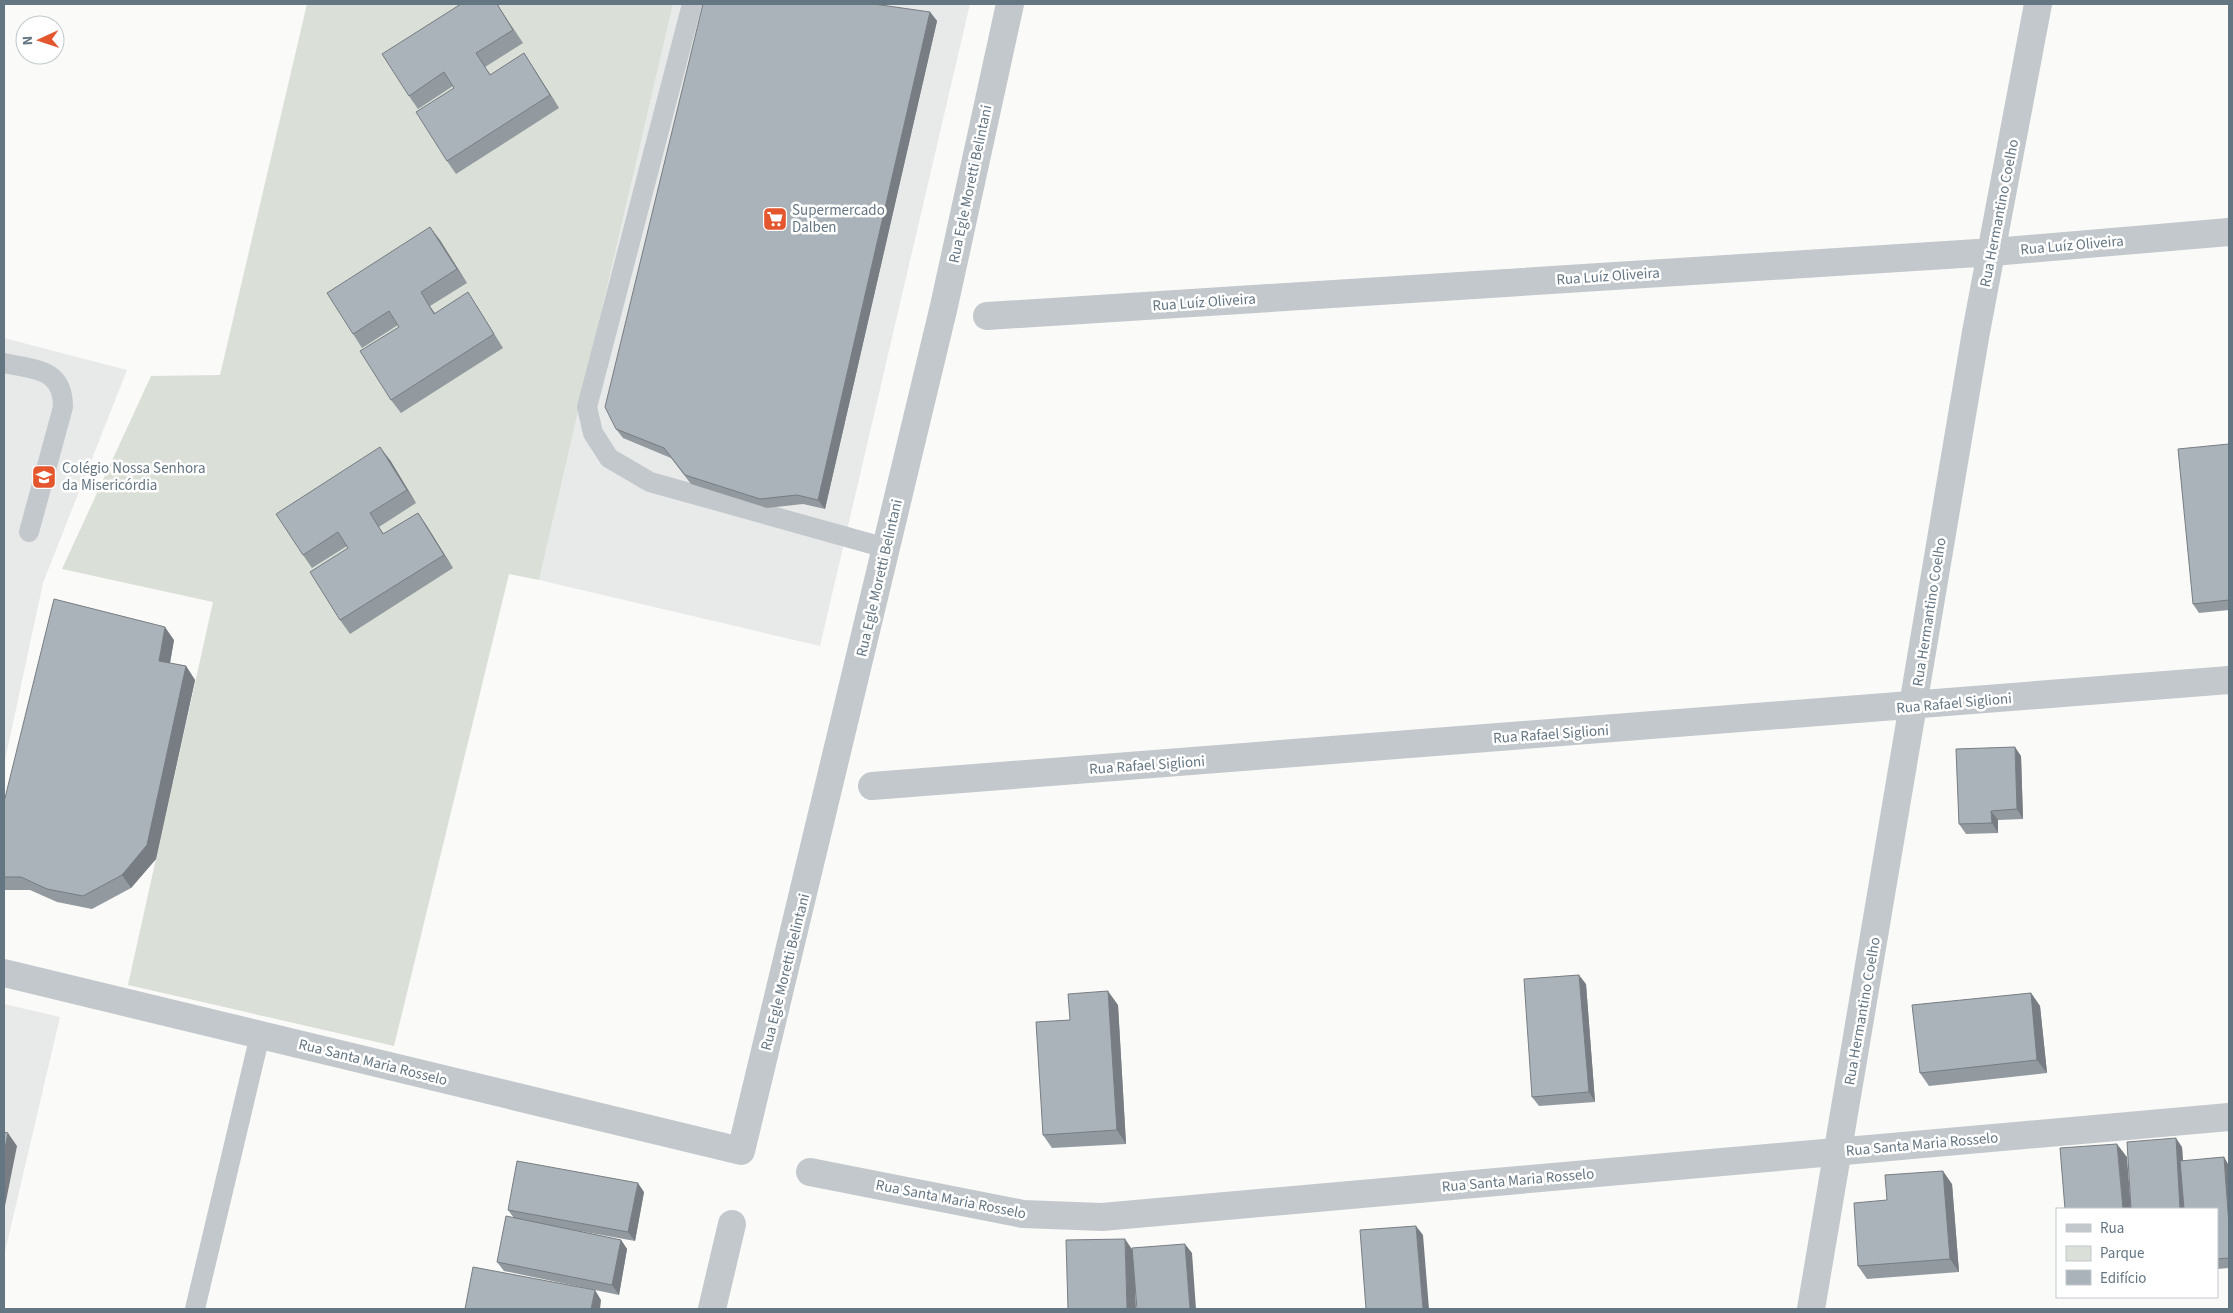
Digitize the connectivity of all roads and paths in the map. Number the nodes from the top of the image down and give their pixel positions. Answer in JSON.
{"nodes":[{"id":1,"x":692,"y":4,"type":"edge"},
{"id":2,"x":1010,"y":4,"type":"edge"},
{"id":3,"x":2038,"y":4,"type":"edge"},
{"id":4,"x":2229,"y":232,"type":"edge"},
{"id":5,"x":1993,"y":252,"type":"junction"},
{"id":6,"x":986,"y":316,"type":"dead end"},
{"id":7,"x":4,"y":363,"type":"edge"},
{"id":8,"x":30,"y":532,"type":"dead end"},
{"id":9,"x":886,"y":548,"type":"junction"},
{"id":10,"x":2229,"y":680,"type":"edge"},
{"id":11,"x":1914,"y":706,"type":"junction"},
{"id":12,"x":872,"y":786,"type":"dead end"},
{"id":13,"x":4,"y":973,"type":"edge"},
{"id":14,"x":260,"y":1035,"type":"junction"},
{"id":15,"x":2229,"y":1117,"type":"edge"},
{"id":16,"x":741,"y":1151,"type":"joint"},
{"id":17,"x":1838,"y":1151,"type":"junction"},
{"id":18,"x":810,"y":1172,"type":"dead end"},
{"id":19,"x":732,"y":1224,"type":"dead end"},
{"id":20,"x":195,"y":1309,"type":"edge"},
{"id":21,"x":712,"y":1309,"type":"edge"},
{"id":22,"x":1811,"y":1309,"type":"edge"}],
"edges":[{"from":1,"to":9,"type":"lane"},
{"from":2,"to":9,"type":"street","name":"Rua Egle Moretti Belintani"},
{"from":3,"to":5,"type":"street","name":"Rua Hermantino Coelho"},
{"from":4,"to":5,"type":"street","name":"Rua Luíz Oliveira"},
{"from":5,"to":6,"type":"street","name":"Rua Luíz Oliveira"},
{"from":5,"to":11,"type":"street","name":"Rua Hermantino Coelho"},
{"from":7,"to":8,"type":"lane"},
{"from":9,"to":16,"type":"street","name":"Rua Egle Moretti Belintani"},
{"from":10,"to":11,"type":"street","name":"Rua Rafael Siglioni"},
{"from":11,"to":12,"type":"street","name":"Rua Rafael Siglioni"},
{"from":11,"to":17,"type":"street","name":"Rua Hermantino Coelho"},
{"from":13,"to":14,"type":"street","name":"Rua Santa Maria Rosselo"},
{"from":14,"to":16,"type":"street","name":"Rua Santa Maria Rosselo"},
{"from":14,"to":20,"type":"lane"},
{"from":15,"to":17,"type":"street","name":"Rua Santa Maria Rosselo"},
{"from":17,"to":18,"type":"street","name":"Rua Santa Maria Rosselo"},
{"from":17,"to":22,"type":"street","name":"Rua Hermantino Coelho"},
{"from":19,"to":21,"type":"street"}]}
